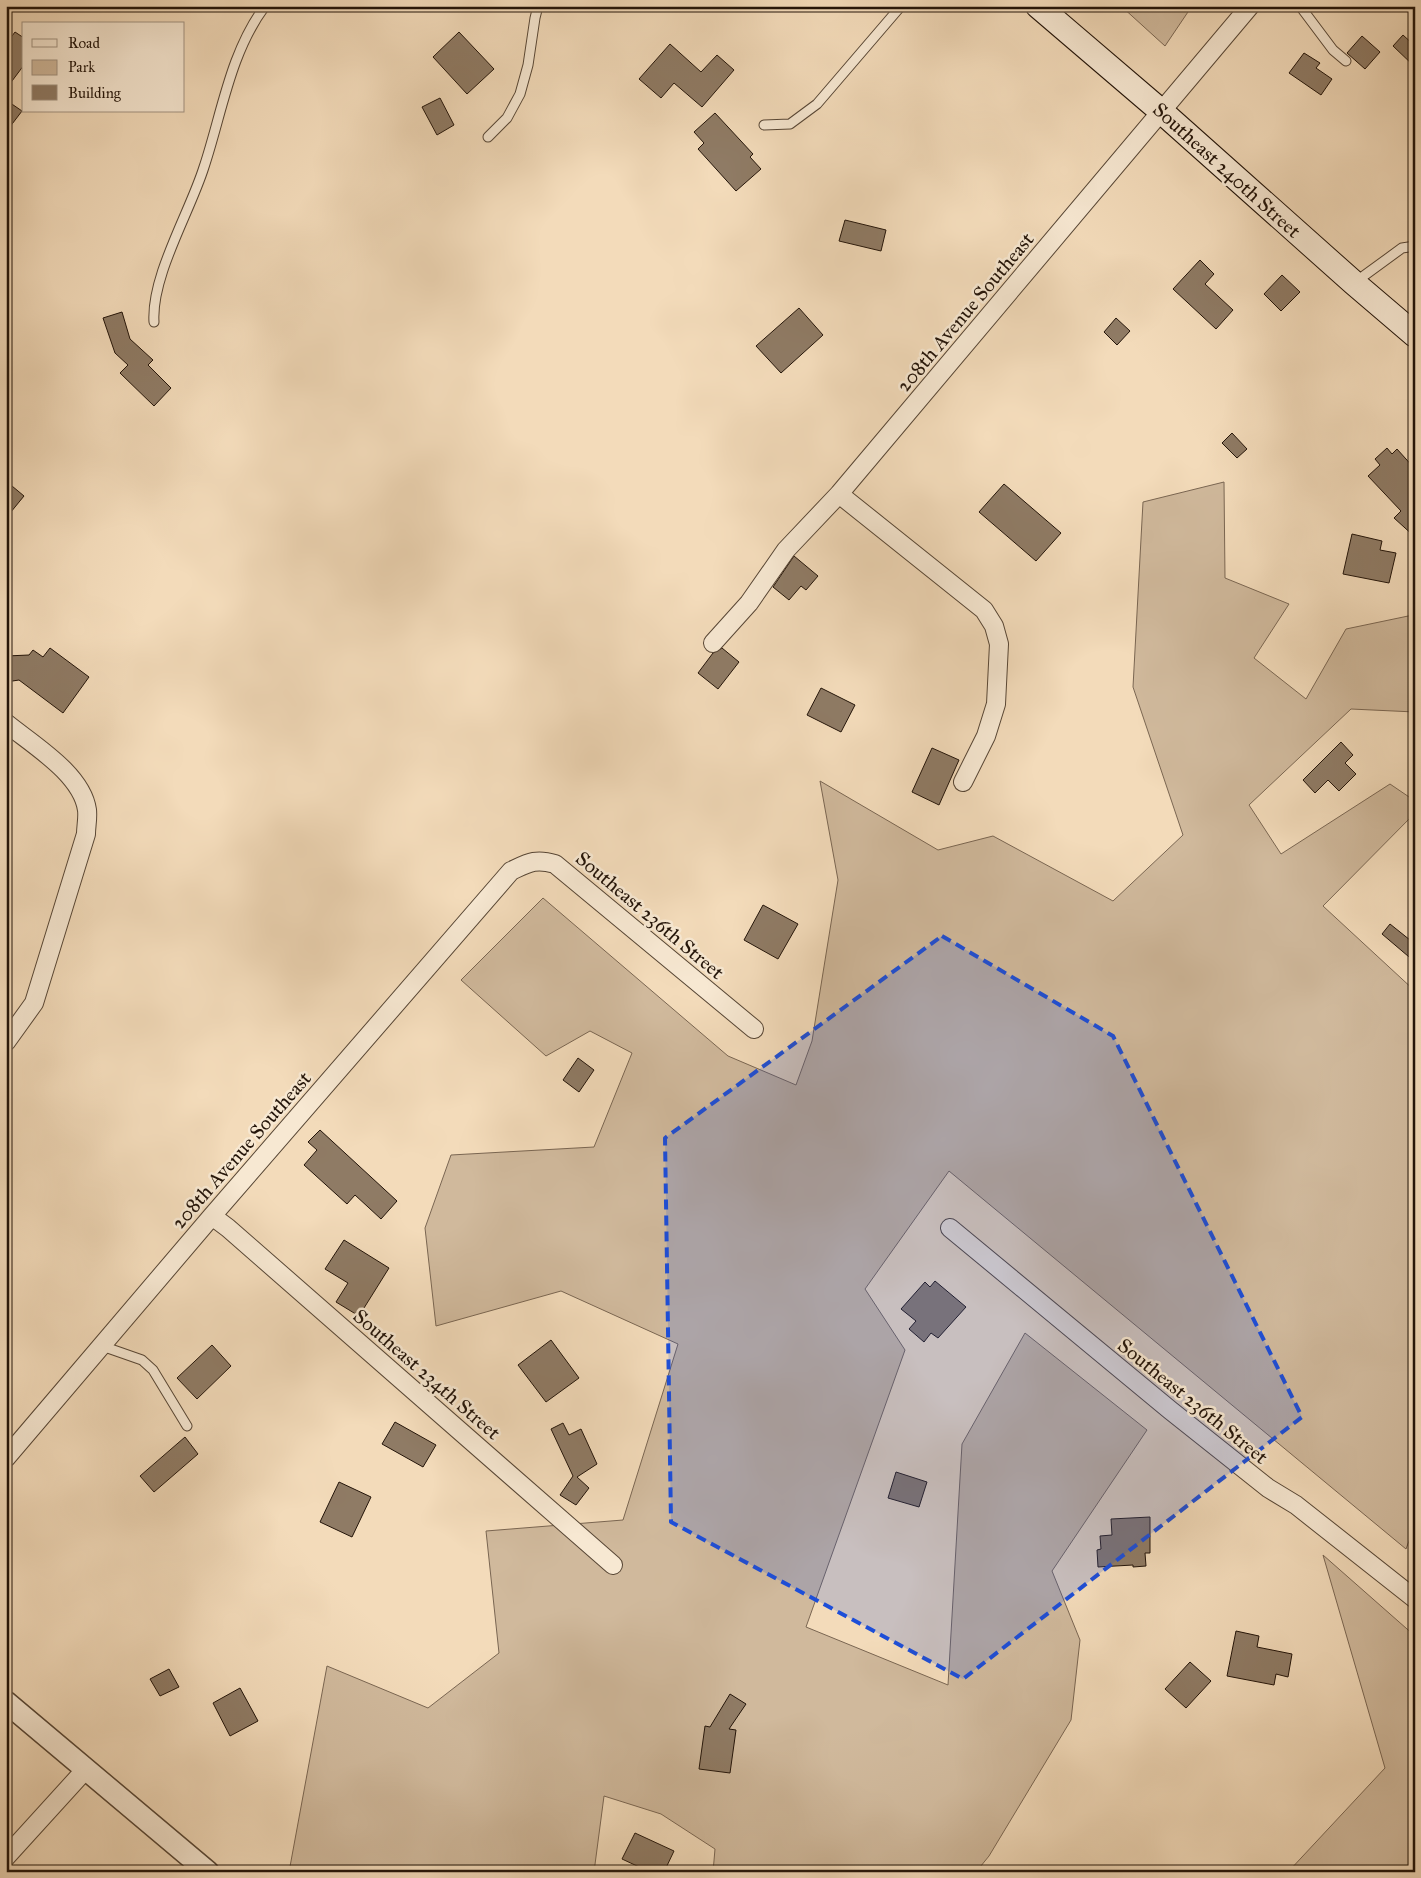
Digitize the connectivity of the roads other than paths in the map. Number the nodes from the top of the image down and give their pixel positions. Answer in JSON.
{"nodes":[{"id":1,"x":265,"y":6,"type":"edge"},
{"id":2,"x":538,"y":6,"type":"edge"},
{"id":3,"x":901,"y":6,"type":"edge"},
{"id":4,"x":1038,"y":6,"type":"edge"},
{"id":5,"x":1250,"y":6,"type":"edge"},
{"id":6,"x":1300,"y":6,"type":"edge"},
{"id":7,"x":1346,"y":61,"type":"dead end"},
{"id":8,"x":1162,"y":112,"type":"junction"},
{"id":9,"x":764,"y":125,"type":"dead end"},
{"id":10,"x":488,"y":137,"type":"dead end"},
{"id":11,"x":1415,"y":246,"type":"edge"},
{"id":12,"x":1354,"y":283,"type":"junction"},
{"id":13,"x":154,"y":322,"type":"dead end"},
{"id":14,"x":1415,"y":335,"type":"edge"},
{"id":15,"x":839,"y":494,"type":"junction"},
{"id":16,"x":713,"y":643,"type":"dead end"},
{"id":17,"x":6,"y":723,"type":"edge"},
{"id":18,"x":963,"y":782,"type":"dead end"},
{"id":19,"x":511,"y":871,"type":"joint"},
{"id":20,"x":754,"y":1029,"type":"dead end"},
{"id":21,"x":6,"y":1042,"type":"edge"},
{"id":22,"x":212,"y":1216,"type":"junction"},
{"id":23,"x":950,"y":1228,"type":"dead end"},
{"id":24,"x":102,"y":1346,"type":"junction"},
{"id":25,"x":188,"y":1426,"type":"dead end"},
{"id":26,"x":6,"y":1458,"type":"edge"},
{"id":27,"x":613,"y":1565,"type":"dead end"},
{"id":28,"x":1415,"y":1599,"type":"edge"},
{"id":29,"x":6,"y":1702,"type":"edge"},
{"id":30,"x":86,"y":1769,"type":"junction"},
{"id":31,"x":6,"y":1857,"type":"edge"},
{"id":32,"x":208,"y":1872,"type":"edge"}],
"edges":[{"from":1,"to":13,"type":"lane"},
{"from":2,"to":10,"type":"lane"},
{"from":3,"to":9,"type":"lane"},
{"from":4,"to":8,"type":"main road","name":"Southeast 240th Street"},
{"from":5,"to":8,"type":"street","name":"208th Avenue Southeast"},
{"from":6,"to":7,"type":"lane"},
{"from":8,"to":12,"type":"main road","name":"Southeast 240th Street"},
{"from":8,"to":15,"type":"street","name":"208th Avenue Southeast"},
{"from":11,"to":12,"type":"lane"},
{"from":12,"to":14,"type":"main road","name":"Southeast 240th Street"},
{"from":15,"to":16,"type":"street","name":"208th Avenue Southeast"},
{"from":15,"to":18,"type":"street"},
{"from":17,"to":21,"type":"street"},
{"from":19,"to":20,"type":"street","name":"Southeast 236th Street"},
{"from":19,"to":22,"type":"street","name":"208th Avenue Southeast"},
{"from":22,"to":24,"type":"street","name":"208th Avenue Southeast"},
{"from":22,"to":27,"type":"street","name":"Southeast 234th Street"},
{"from":23,"to":28,"type":"street","name":"Southeast 236th Street"},
{"from":24,"to":25,"type":"lane"},
{"from":24,"to":26,"type":"street","name":"208th Avenue Southeast"},
{"from":29,"to":30,"type":"street"},
{"from":30,"to":31,"type":"street"},
{"from":30,"to":32,"type":"street"}]}
